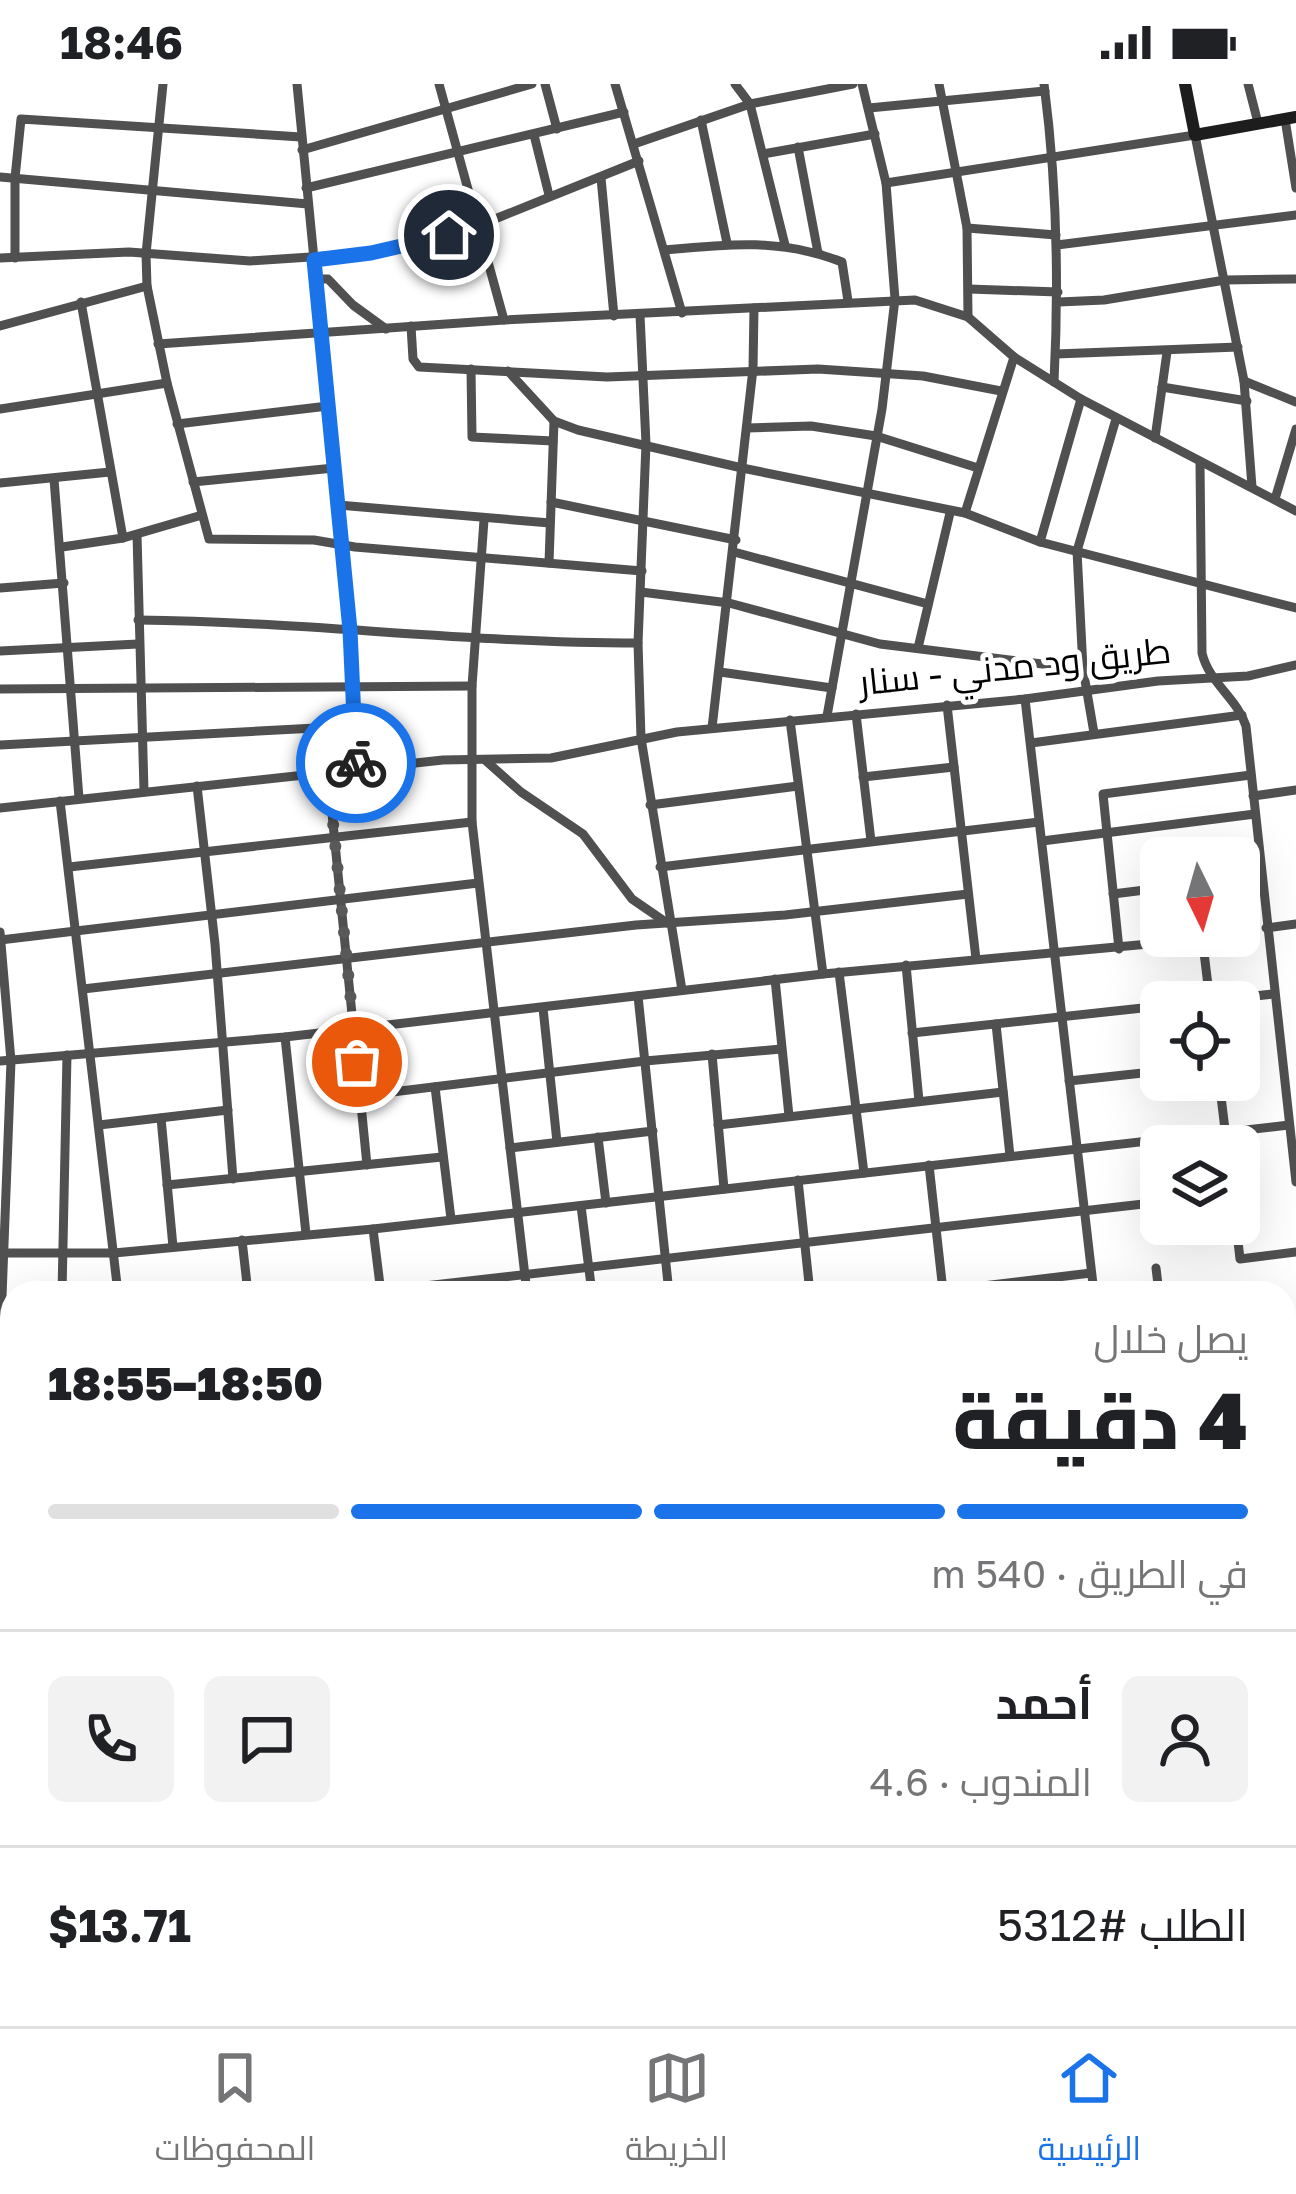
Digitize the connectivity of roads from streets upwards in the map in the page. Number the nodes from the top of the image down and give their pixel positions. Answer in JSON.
{"nodes":[{"id":1,"x":163,"y":84,"type":"edge"},
{"id":2,"x":298,"y":84,"type":"edge"},
{"id":3,"x":439,"y":84,"type":"edge"},
{"id":4,"x":532,"y":84,"type":"edge"},
{"id":5,"x":545,"y":84,"type":"edge"},
{"id":6,"x":615,"y":84,"type":"edge"},
{"id":7,"x":735,"y":84,"type":"edge"},
{"id":8,"x":853,"y":84,"type":"edge"},
{"id":9,"x":862,"y":84,"type":"edge"},
{"id":10,"x":939,"y":84,"type":"edge"},
{"id":11,"x":1186,"y":84,"type":"edge"},
{"id":12,"x":1248,"y":84,"type":"edge"},
{"id":13,"x":1044,"y":87,"type":"edge"},
{"id":14,"x":941,"y":98,"type":"junction"},
{"id":15,"x":750,"y":104,"type":"junction"},
{"id":16,"x":869,"y":108,"type":"junction"},
{"id":17,"x":446,"y":109,"type":"junction"},
{"id":18,"x":624,"y":112,"type":"junction"},
{"id":19,"x":1290,"y":118,"type":"edge"},
{"id":20,"x":701,"y":120,"type":"junction"},
{"id":21,"x":1258,"y":123,"type":"junction"},
{"id":22,"x":159,"y":126,"type":"junction"},
{"id":23,"x":557,"y":129,"type":"junction"},
{"id":24,"x":875,"y":134,"type":"junction"},
{"id":25,"x":534,"y":135,"type":"junction"},
{"id":26,"x":1195,"y":135,"type":"junction"},
{"id":27,"x":301,"y":136,"type":"junction"},
{"id":28,"x":634,"y":144,"type":"junction"},
{"id":29,"x":798,"y":147,"type":"junction"},
{"id":30,"x":302,"y":150,"type":"junction"},
{"id":31,"x":458,"y":153,"type":"junction"},
{"id":32,"x":763,"y":154,"type":"junction"},
{"id":33,"x":1053,"y":158,"type":"junction"},
{"id":34,"x":638,"y":160,"type":"junction"},
{"id":35,"x":957,"y":172,"type":"junction"},
{"id":36,"x":0,"y":177,"type":"edge"},
{"id":37,"x":15,"y":178,"type":"junction"},
{"id":38,"x":601,"y":178,"type":"junction"},
{"id":39,"x":886,"y":183,"type":"junction"},
{"id":40,"x":152,"y":188,"type":"junction"},
{"id":41,"x":306,"y":188,"type":"junction"},
{"id":42,"x":1296,"y":188,"type":"edge"},
{"id":43,"x":549,"y":195,"type":"junction"},
{"id":44,"x":308,"y":204,"type":"junction"},
{"id":45,"x":1296,"y":215,"type":"edge"},
{"id":46,"x":1214,"y":223,"type":"junction"},
{"id":47,"x":480,"y":225,"type":"junction"},
{"id":48,"x":967,"y":228,"type":"junction"},
{"id":49,"x":1056,"y":240,"type":"junction"},
{"id":50,"x":727,"y":243,"type":"junction"},
{"id":51,"x":785,"y":245,"type":"junction"},
{"id":52,"x":664,"y":250,"type":"junction"},
{"id":53,"x":146,"y":254,"type":"junction"},
{"id":54,"x":818,"y":254,"type":"junction"},
{"id":55,"x":0,"y":258,"type":"edge"},
{"id":56,"x":15,"y":258,"type":"junction"},
{"id":57,"x":314,"y":260,"type":"junction"},
{"id":58,"x":315,"y":279,"type":"junction"},
{"id":59,"x":1296,"y":279,"type":"edge"},
{"id":60,"x":1225,"y":280,"type":"junction"},
{"id":61,"x":147,"y":286,"type":"junction"},
{"id":62,"x":969,"y":289,"type":"junction"},
{"id":63,"x":1059,"y":297,"type":"junction"},
{"id":64,"x":895,"y":299,"type":"junction"},
{"id":65,"x":81,"y":302,"type":"junction"},
{"id":66,"x":848,"y":302,"type":"junction"},
{"id":67,"x":754,"y":308,"type":"junction"},
{"id":68,"x":682,"y":313,"type":"junction"},
{"id":69,"x":640,"y":315,"type":"junction"},
{"id":70,"x":614,"y":316,"type":"junction"},
{"id":71,"x":968,"y":317,"type":"junction"},
{"id":72,"x":505,"y":320,"type":"junction"},
{"id":73,"x":0,"y":326,"type":"edge"},
{"id":74,"x":411,"y":326,"type":"junction"},
{"id":75,"x":386,"y":328,"type":"junction"},
{"id":76,"x":320,"y":335,"type":"junction"},
{"id":77,"x":158,"y":344,"type":"junction"},
{"id":78,"x":1238,"y":347,"type":"junction"},
{"id":79,"x":1167,"y":352,"type":"junction"},
{"id":80,"x":1056,"y":354,"type":"junction"},
{"id":81,"x":1014,"y":357,"type":"junction"},
{"id":82,"x":753,"y":368,"type":"junction"},
{"id":83,"x":471,"y":369,"type":"junction"},
{"id":84,"x":508,"y":370,"type":"junction"},
{"id":85,"x":886,"y":374,"type":"junction"},
{"id":86,"x":644,"y":376,"type":"junction"},
{"id":87,"x":1244,"y":381,"type":"junction"},
{"id":88,"x":1054,"y":382,"type":"junction"},
{"id":89,"x":166,"y":383,"type":"junction"},
{"id":90,"x":1162,"y":387,"type":"junction"},
{"id":91,"x":1001,"y":391,"type":"junction"},
{"id":92,"x":95,"y":395,"type":"junction"},
{"id":93,"x":1082,"y":399,"type":"junction"},
{"id":94,"x":1247,"y":401,"type":"junction"},
{"id":95,"x":1296,"y":402,"type":"edge"},
{"id":96,"x":328,"y":406,"type":"junction"},
{"id":97,"x":0,"y":409,"type":"edge"},
{"id":98,"x":1116,"y":418,"type":"junction"},
{"id":99,"x":554,"y":421,"type":"junction"},
{"id":100,"x":178,"y":424,"type":"junction"},
{"id":101,"x":747,"y":428,"type":"junction"},
{"id":102,"x":1296,"y":429,"type":"edge"},
{"id":103,"x":876,"y":436,"type":"junction"},
{"id":104,"x":1155,"y":438,"type":"junction"},
{"id":105,"x":554,"y":441,"type":"junction"},
{"id":106,"x":646,"y":444,"type":"junction"},
{"id":107,"x":1200,"y":462,"type":"junction"},
{"id":108,"x":334,"y":468,"type":"junction"},
{"id":109,"x":742,"y":468,"type":"junction"},
{"id":110,"x":978,"y":469,"type":"junction"},
{"id":111,"x":110,"y":472,"type":"junction"},
{"id":112,"x":55,"y":478,"type":"junction"},
{"id":113,"x":194,"y":482,"type":"junction"},
{"id":114,"x":0,"y":484,"type":"edge"},
{"id":115,"x":1252,"y":487,"type":"junction"},
{"id":116,"x":866,"y":491,"type":"junction"},
{"id":117,"x":1275,"y":499,"type":"junction"},
{"id":118,"x":551,"y":502,"type":"junction"},
{"id":119,"x":338,"y":506,"type":"junction"},
{"id":120,"x":1296,"y":511,"type":"edge"},
{"id":121,"x":950,"y":513,"type":"junction"},
{"id":122,"x":965,"y":513,"type":"junction"},
{"id":123,"x":202,"y":515,"type":"junction"},
{"id":124,"x":484,"y":520,"type":"junction"},
{"id":125,"x":644,"y":520,"type":"junction"},
{"id":126,"x":550,"y":523,"type":"junction"},
{"id":127,"x":137,"y":535,"type":"junction"},
{"id":128,"x":123,"y":538,"type":"junction"},
{"id":129,"x":342,"y":542,"type":"junction"},
{"id":130,"x":1040,"y":542,"type":"junction"},
{"id":131,"x":735,"y":546,"type":"junction"},
{"id":132,"x":62,"y":547,"type":"junction"},
{"id":133,"x":1077,"y":551,"type":"junction"},
{"id":134,"x":481,"y":558,"type":"junction"},
{"id":135,"x":549,"y":563,"type":"junction"},
{"id":136,"x":642,"y":571,"type":"junction"},
{"id":137,"x":1201,"y":582,"type":"junction"},
{"id":138,"x":64,"y":583,"type":"junction"},
{"id":139,"x":851,"y":586,"type":"junction"},
{"id":140,"x":0,"y":588,"type":"edge"},
{"id":141,"x":641,"y":592,"type":"junction"},
{"id":142,"x":729,"y":603,"type":"junction"},
{"id":143,"x":928,"y":604,"type":"junction"},
{"id":144,"x":1296,"y":608,"type":"edge"},
{"id":145,"x":138,"y":620,"type":"junction"},
{"id":146,"x":350,"y":630,"type":"junction"},
{"id":147,"x":475,"y":637,"type":"junction"},
{"id":148,"x":842,"y":637,"type":"junction"},
{"id":149,"x":638,"y":643,"type":"junction"},
{"id":150,"x":139,"y":644,"type":"junction"},
{"id":151,"x":69,"y":647,"type":"junction"},
{"id":152,"x":918,"y":648,"type":"junction"},
{"id":153,"x":0,"y":650,"type":"edge"},
{"id":154,"x":1296,"y":665,"type":"edge"},
{"id":155,"x":1083,"y":669,"type":"junction"},
{"id":156,"x":720,"y":672,"type":"junction"},
{"id":157,"x":1210,"y":676,"type":"junction"},
{"id":158,"x":353,"y":685,"type":"junction"},
{"id":159,"x":472,"y":686,"type":"junction"},
{"id":160,"x":73,"y":687,"type":"junction"},
{"id":161,"x":0,"y":688,"type":"edge"},
{"id":162,"x":140,"y":688,"type":"junction"},
{"id":163,"x":832,"y":688,"type":"junction"},
{"id":164,"x":1086,"y":688,"type":"junction"},
{"id":165,"x":1025,"y":699,"type":"junction"},
{"id":166,"x":947,"y":705,"type":"junction"},
{"id":167,"x":856,"y":714,"type":"junction"},
{"id":168,"x":1243,"y":715,"type":"junction"},
{"id":169,"x":826,"y":716,"type":"junction"},
{"id":170,"x":790,"y":720,"type":"junction"},
{"id":171,"x":354,"y":726,"type":"junction"},
{"id":172,"x":712,"y":728,"type":"junction"},
{"id":173,"x":1094,"y":733,"type":"junction"},
{"id":174,"x":142,"y":738,"type":"junction"},
{"id":175,"x":641,"y":738,"type":"junction"},
{"id":176,"x":76,"y":742,"type":"junction"},
{"id":177,"x":1031,"y":743,"type":"junction"},
{"id":178,"x":0,"y":745,"type":"edge"},
{"id":179,"x":470,"y":759,"type":"junction"},
{"id":180,"x":486,"y":761,"type":"junction"},
{"id":181,"x":954,"y":767,"type":"junction"},
{"id":182,"x":356,"y":769,"type":"junction"},
{"id":183,"x":328,"y":773,"type":"junction"},
{"id":184,"x":1251,"y":776,"type":"junction"},
{"id":185,"x":863,"y":777,"type":"junction"},
{"id":186,"x":197,"y":786,"type":"junction"},
{"id":187,"x":798,"y":786,"type":"junction"},
{"id":188,"x":1296,"y":790,"type":"edge"},
{"id":189,"x":144,"y":791,"type":"junction"},
{"id":190,"x":1253,"y":796,"type":"junction"},
{"id":191,"x":79,"y":798,"type":"junction"},
{"id":192,"x":60,"y":801,"type":"junction"},
{"id":193,"x":650,"y":806,"type":"junction"},
{"id":194,"x":0,"y":808,"type":"edge"},
{"id":195,"x":1255,"y":814,"type":"junction"},
{"id":196,"x":472,"y":822,"type":"junction"},
{"id":197,"x":1040,"y":822,"type":"junction"},
{"id":198,"x":961,"y":830,"type":"junction"},
{"id":199,"x":1107,"y":832,"type":"junction"},
{"id":200,"x":336,"y":838,"type":"junction"},
{"id":201,"x":871,"y":841,"type":"junction"},
{"id":202,"x":1042,"y":841,"type":"junction"},
{"id":203,"x":806,"y":849,"type":"junction"},
{"id":204,"x":205,"y":854,"type":"junction"},
{"id":205,"x":660,"y":867,"type":"junction"},
{"id":206,"x":69,"y":868,"type":"junction"},
{"id":207,"x":1261,"y":877,"type":"joint"},
{"id":208,"x":478,"y":883,"type":"junction"},
{"id":209,"x":1140,"y":891,"type":"edge"},
{"id":210,"x":968,"y":894,"type":"junction"},
{"id":211,"x":1113,"y":894,"type":"junction"},
{"id":212,"x":342,"y":897,"type":"junction"},
{"id":213,"x":212,"y":912,"type":"junction"},
{"id":214,"x":814,"y":912,"type":"junction"},
{"id":215,"x":670,"y":924,"type":"junction"},
{"id":216,"x":1296,"y":924,"type":"edge"},
{"id":217,"x":1266,"y":928,"type":"junction"},
{"id":218,"x":77,"y":930,"type":"junction"},
{"id":219,"x":0,"y":937,"type":"edge"},
{"id":220,"x":484,"y":943,"type":"junction"},
{"id":221,"x":1140,"y":946,"type":"edge"},
{"id":222,"x":1119,"y":949,"type":"junction"},
{"id":223,"x":1053,"y":952,"type":"junction"},
{"id":224,"x":976,"y":958,"type":"junction"},
{"id":225,"x":349,"y":959,"type":"junction"},
{"id":226,"x":906,"y":965,"type":"junction"},
{"id":227,"x":839,"y":973,"type":"junction"},
{"id":228,"x":823,"y":974,"type":"junction"},
{"id":229,"x":218,"y":976,"type":"junction"},
{"id":230,"x":775,"y":979,"type":"junction"},
{"id":231,"x":83,"y":989,"type":"junction"},
{"id":232,"x":682,"y":990,"type":"junction"},
{"id":233,"x":1274,"y":994,"type":"junction"},
{"id":234,"x":638,"y":996,"type":"junction"},
{"id":235,"x":1260,"y":996,"type":"edge"},
{"id":236,"x":543,"y":1007,"type":"junction"},
{"id":237,"x":1140,"y":1008,"type":"edge"},
{"id":238,"x":494,"y":1014,"type":"junction"},
{"id":239,"x":1060,"y":1016,"type":"junction"},
{"id":240,"x":996,"y":1024,"type":"junction"},
{"id":241,"x":354,"y":1028,"type":"junction"},
{"id":242,"x":912,"y":1033,"type":"junction"},
{"id":243,"x":285,"y":1037,"type":"junction"},
{"id":244,"x":221,"y":1042,"type":"junction"},
{"id":245,"x":781,"y":1049,"type":"junction"},
{"id":246,"x":1296,"y":1052,"type":"edge"},
{"id":247,"x":91,"y":1053,"type":"junction"},
{"id":248,"x":712,"y":1054,"type":"junction"},
{"id":249,"x":1281,"y":1054,"type":"junction"},
{"id":250,"x":68,"y":1055,"type":"junction"},
{"id":251,"x":5,"y":1061,"type":"edge"},
{"id":252,"x":645,"y":1061,"type":"junction"},
{"id":253,"x":1140,"y":1073,"type":"edge"},
{"id":254,"x":550,"y":1074,"type":"junction"},
{"id":255,"x":502,"y":1078,"type":"junction"},
{"id":256,"x":1069,"y":1081,"type":"junction"},
{"id":257,"x":435,"y":1087,"type":"junction"},
{"id":258,"x":1003,"y":1092,"type":"junction"},
{"id":259,"x":360,"y":1096,"type":"junction"},
{"id":260,"x":920,"y":1102,"type":"junction"},
{"id":261,"x":857,"y":1109,"type":"junction"},
{"id":262,"x":228,"y":1110,"type":"junction"},
{"id":263,"x":789,"y":1116,"type":"junction"},
{"id":264,"x":160,"y":1118,"type":"junction"},
{"id":265,"x":99,"y":1125,"type":"junction"},
{"id":266,"x":718,"y":1125,"type":"junction"},
{"id":267,"x":1289,"y":1125,"type":"junction"},
{"id":268,"x":1260,"y":1128,"type":"edge"},
{"id":269,"x":653,"y":1131,"type":"junction"},
{"id":270,"x":598,"y":1137,"type":"junction"},
{"id":271,"x":1140,"y":1141,"type":"edge"},
{"id":272,"x":557,"y":1142,"type":"junction"},
{"id":273,"x":510,"y":1148,"type":"junction"},
{"id":274,"x":1077,"y":1148,"type":"junction"},
{"id":275,"x":1010,"y":1156,"type":"junction"},
{"id":276,"x":442,"y":1157,"type":"junction"},
{"id":277,"x":367,"y":1165,"type":"junction"},
{"id":278,"x":929,"y":1165,"type":"junction"},
{"id":279,"x":300,"y":1172,"type":"junction"},
{"id":280,"x":864,"y":1173,"type":"junction"},
{"id":281,"x":233,"y":1178,"type":"junction"},
{"id":282,"x":798,"y":1180,"type":"junction"},
{"id":283,"x":1296,"y":1182,"type":"edge"},
{"id":284,"x":167,"y":1185,"type":"junction"},
{"id":285,"x":724,"y":1189,"type":"junction"},
{"id":286,"x":660,"y":1197,"type":"junction"},
{"id":287,"x":606,"y":1203,"type":"junction"},
{"id":288,"x":1140,"y":1204,"type":"edge"},
{"id":289,"x":580,"y":1206,"type":"junction"},
{"id":290,"x":1084,"y":1211,"type":"junction"},
{"id":291,"x":516,"y":1213,"type":"junction"},
{"id":292,"x":451,"y":1220,"type":"junction"},
{"id":293,"x":935,"y":1228,"type":"junction"},
{"id":294,"x":373,"y":1229,"type":"junction"},
{"id":295,"x":307,"y":1234,"type":"junction"},
{"id":296,"x":242,"y":1240,"type":"junction"},
{"id":297,"x":803,"y":1243,"type":"junction"},
{"id":298,"x":1238,"y":1245,"type":"edge"},
{"id":299,"x":173,"y":1247,"type":"junction"},
{"id":300,"x":1296,"y":1252,"type":"edge"},
{"id":301,"x":1,"y":1253,"type":"edge"},
{"id":302,"x":62,"y":1253,"type":"junction"},
{"id":303,"x":114,"y":1253,"type":"junction"},
{"id":304,"x":667,"y":1258,"type":"junction"},
{"id":305,"x":589,"y":1267,"type":"junction"},
{"id":306,"x":1156,"y":1268,"type":"dead end"},
{"id":307,"x":1091,"y":1273,"type":"junction"},
{"id":308,"x":524,"y":1274,"type":"junction"},
{"id":309,"x":62,"y":1281,"type":"edge"},
{"id":310,"x":117,"y":1281,"type":"edge"},
{"id":311,"x":247,"y":1281,"type":"edge"},
{"id":312,"x":380,"y":1281,"type":"edge"},
{"id":313,"x":468,"y":1281,"type":"edge"},
{"id":314,"x":525,"y":1281,"type":"edge"},
{"id":315,"x":591,"y":1281,"type":"edge"},
{"id":316,"x":668,"y":1281,"type":"edge"},
{"id":317,"x":808,"y":1281,"type":"edge"},
{"id":318,"x":942,"y":1281,"type":"edge"},
{"id":319,"x":1029,"y":1281,"type":"edge"},
{"id":320,"x":1092,"y":1281,"type":"edge"},
{"id":321,"x":1158,"y":1281,"type":"edge"}],
"edges":[{"from":1,"to":22,"type":"street"},
{"from":2,"to":27,"type":"street"},
{"from":3,"to":17,"type":"street"},
{"from":4,"to":17,"type":"street"},
{"from":5,"to":23,"type":"street"},
{"from":6,"to":18,"type":"street"},
{"from":7,"to":15,"type":"street"},
{"from":8,"to":15,"type":"street"},
{"from":9,"to":16,"type":"street","name":"طريق ود مدني - سنار"},
{"from":10,"to":14,"type":"street"},
{"from":11,"to":26,"type":"street"},
{"from":12,"to":21,"type":"street"},
{"from":13,"to":14,"type":"street"},
{"from":13,"to":33,"type":"street"},
{"from":14,"to":16,"type":"street"},
{"from":14,"to":35,"type":"street"},
{"from":15,"to":20,"type":"street"},
{"from":15,"to":32,"type":"street"},
{"from":16,"to":24,"type":"street","name":"طريق ود مدني - سنار"},
{"from":17,"to":30,"type":"street"},
{"from":17,"to":31,"type":"street"},
{"from":18,"to":23,"type":"street"},
{"from":18,"to":28,"type":"street"},
{"from":19,"to":21,"type":"street"},
{"from":19,"to":42,"type":"street"},
{"from":20,"to":28,"type":"street"},
{"from":20,"to":50,"type":"street"},
{"from":21,"to":26,"type":"street"},
{"from":22,"to":27,"type":"street"},
{"from":22,"to":37,"type":"street"},
{"from":22,"to":40,"type":"street"},
{"from":23,"to":25,"type":"street"},
{"from":24,"to":29,"type":"street"},
{"from":24,"to":39,"type":"street","name":"طريق ود مدني - سنار"},
{"from":25,"to":31,"type":"street"},
{"from":25,"to":43,"type":"street"},
{"from":26,"to":33,"type":"street"},
{"from":26,"to":46,"type":"street"},
{"from":27,"to":30,"type":"street"},
{"from":28,"to":34,"type":"street"},
{"from":29,"to":32,"type":"street"},
{"from":29,"to":54,"type":"street"},
{"from":30,"to":41,"type":"street"},
{"from":31,"to":41,"type":"street"},
{"from":31,"to":47,"type":"street"},
{"from":32,"to":51,"type":"street"},
{"from":33,"to":35,"type":"street"},
{"from":33,"to":49,"type":"street"},
{"from":34,"to":38,"type":"street"},
{"from":34,"to":52,"type":"street"},
{"from":35,"to":39,"type":"street"},
{"from":35,"to":48,"type":"street"},
{"from":36,"to":37,"type":"street"},
{"from":37,"to":40,"type":"street"},
{"from":37,"to":56,"type":"street"},
{"from":38,"to":43,"type":"street"},
{"from":38,"to":70,"type":"street"},
{"from":39,"to":64,"type":"street","name":"طريق ود مدني - سنار"},
{"from":40,"to":44,"type":"street"},
{"from":40,"to":53,"type":"street"},
{"from":41,"to":44,"type":"street"},
{"from":43,"to":47,"type":"street"},
{"from":44,"to":57,"type":"street"},
{"from":45,"to":46,"type":"street"},
{"from":46,"to":49,"type":"street"},
{"from":46,"to":60,"type":"street"},
{"from":47,"to":57,"type":"street"},
{"from":47,"to":72,"type":"street"},
{"from":48,"to":49,"type":"street"},
{"from":48,"to":62,"type":"street"},
{"from":49,"to":63,"type":"street"},
{"from":50,"to":51,"type":"street"},
{"from":50,"to":52,"type":"street"},
{"from":51,"to":54,"type":"street"},
{"from":52,"to":68,"type":"street"},
{"from":53,"to":56,"type":"street"},
{"from":53,"to":57,"type":"street"},
{"from":53,"to":61,"type":"street"},
{"from":54,"to":66,"type":"street"},
{"from":55,"to":56,"type":"street"},
{"from":57,"to":58,"type":"street"},
{"from":58,"to":75,"type":"street"},
{"from":58,"to":76,"type":"street"},
{"from":59,"to":60,"type":"street"},
{"from":60,"to":63,"type":"street"},
{"from":60,"to":78,"type":"street"},
{"from":61,"to":65,"type":"street"},
{"from":61,"to":77,"type":"street"},
{"from":62,"to":63,"type":"street"},
{"from":62,"to":71,"type":"street"},
{"from":63,"to":80,"type":"street"},
{"from":64,"to":66,"type":"street"},
{"from":64,"to":71,"type":"street"},
{"from":64,"to":85,"type":"street","name":"طريق ود مدني - سنار"},
{"from":65,"to":73,"type":"street"},
{"from":65,"to":92,"type":"street"},
{"from":66,"to":67,"type":"street"},
{"from":67,"to":68,"type":"street"},
{"from":67,"to":82,"type":"street"},
{"from":68,"to":69,"type":"street"},
{"from":69,"to":70,"type":"street"},
{"from":69,"to":86,"type":"street"},
{"from":70,"to":72,"type":"street"},
{"from":71,"to":81,"type":"street"},
{"from":72,"to":74,"type":"street"},
{"from":74,"to":75,"type":"street"},
{"from":74,"to":83,"type":"street"},
{"from":75,"to":76,"type":"street"},
{"from":76,"to":77,"type":"street"},
{"from":76,"to":96,"type":"street"},
{"from":77,"to":89,"type":"street"},
{"from":78,"to":79,"type":"street"},
{"from":78,"to":87,"type":"street"},
{"from":79,"to":80,"type":"street"},
{"from":79,"to":90,"type":"street"},
{"from":80,"to":88,"type":"street"},
{"from":81,"to":88,"type":"street"},
{"from":81,"to":91,"type":"street"},
{"from":82,"to":85,"type":"street"},
{"from":82,"to":86,"type":"street"},
{"from":82,"to":101,"type":"street"},
{"from":83,"to":84,"type":"street"},
{"from":83,"to":105,"type":"street"},
{"from":84,"to":86,"type":"street"},
{"from":84,"to":99,"type":"street"},
{"from":85,"to":91,"type":"street"},
{"from":85,"to":103,"type":"street","name":"طريق ود مدني - سنار"},
{"from":86,"to":106,"type":"street"},
{"from":87,"to":94,"type":"street"},
{"from":87,"to":95,"type":"street"},
{"from":88,"to":93,"type":"street"},
{"from":89,"to":92,"type":"street"},
{"from":89,"to":100,"type":"street"},
{"from":90,"to":94,"type":"street"},
{"from":90,"to":104,"type":"street"},
{"from":91,"to":110,"type":"street"},
{"from":92,"to":97,"type":"street"},
{"from":92,"to":111,"type":"street"},
{"from":93,"to":98,"type":"street"},
{"from":93,"to":130,"type":"street"},
{"from":94,"to":115,"type":"street"},
{"from":96,"to":100,"type":"street"},
{"from":96,"to":108,"type":"street"},
{"from":98,"to":104,"type":"street"},
{"from":98,"to":133,"type":"street"},
{"from":99,"to":105,"type":"street"},
{"from":99,"to":106,"type":"street","name":"طريق ود مدني - سنار"},
{"from":100,"to":113,"type":"street"},
{"from":101,"to":103,"type":"street"},
{"from":101,"to":109,"type":"street"},
{"from":102,"to":117,"type":"street"},
{"from":103,"to":110,"type":"street"},
{"from":103,"to":116,"type":"street","name":"طريق ود مدني - سنار"},
{"from":104,"to":107,"type":"street"},
{"from":105,"to":118,"type":"street"},
{"from":106,"to":109,"type":"street","name":"طريق ود مدني - سنار"},
{"from":106,"to":125,"type":"street"},
{"from":107,"to":115,"type":"street"},
{"from":107,"to":137,"type":"street","name":"طريق ود مدني - سنار"},
{"from":108,"to":113,"type":"street"},
{"from":108,"to":119,"type":"street"},
{"from":109,"to":116,"type":"street","name":"طريق ود مدني - سنار"},
{"from":109,"to":131,"type":"street"},
{"from":110,"to":122,"type":"street"},
{"from":111,"to":112,"type":"street"},
{"from":111,"to":128,"type":"street"},
{"from":112,"to":114,"type":"street"},
{"from":112,"to":132,"type":"street"},
{"from":113,"to":123,"type":"street"},
{"from":115,"to":117,"type":"street"},
{"from":116,"to":121,"type":"street","name":"طريق ود مدني - سنار"},
{"from":116,"to":139,"type":"street","name":"طريق ود مدني - سنار"},
{"from":117,"to":120,"type":"street"},
{"from":118,"to":125,"type":"street","name":"طريق ود مدني - سنار"},
{"from":118,"to":126,"type":"street"},
{"from":119,"to":124,"type":"street"},
{"from":119,"to":129,"type":"street"},
{"from":121,"to":122,"type":"street","name":"طريق ود مدني - سنار"},
{"from":121,"to":143,"type":"street","name":"طريق ود مدني - سنار"},
{"from":122,"to":130,"type":"street","name":"طريق ود مدني - سنار"},
{"from":123,"to":127,"type":"street"},
{"from":123,"to":129,"type":"street"},
{"from":124,"to":126,"type":"street"},
{"from":124,"to":134,"type":"street"},
{"from":125,"to":131,"type":"street","name":"طريق ود مدني - سنار"},
{"from":125,"to":136,"type":"street"},
{"from":126,"to":135,"type":"street"},
{"from":127,"to":128,"type":"street"},
{"from":127,"to":145,"type":"street"},
{"from":128,"to":132,"type":"street"},
{"from":129,"to":134,"type":"street"},
{"from":129,"to":146,"type":"street"},
{"from":130,"to":133,"type":"street","name":"طريق ود مدني - سنار"},
{"from":131,"to":139,"type":"street","name":"طريق ود مدني - سنار"},
{"from":131,"to":142,"type":"street"},
{"from":132,"to":138,"type":"street"},
{"from":133,"to":137,"type":"street","name":"طريق ود مدني - سنار"},
{"from":133,"to":155,"type":"street"},
{"from":134,"to":135,"type":"street"},
{"from":134,"to":147,"type":"street"},
{"from":135,"to":136,"type":"street"},
{"from":136,"to":141,"type":"street"},
{"from":137,"to":144,"type":"street","name":"طريق ود مدني - سنار"},
{"from":137,"to":157,"type":"street","name":"طريق ود مدني - سنار"},
{"from":138,"to":140,"type":"street"},
{"from":138,"to":151,"type":"street"},
{"from":139,"to":143,"type":"street","name":"طريق ود مدني - سنار"},
{"from":139,"to":148,"type":"street","name":"طريق ود مدني - سنار"},
{"from":141,"to":142,"type":"street","name":"طريق ود مدني - سنار"},
{"from":141,"to":149,"type":"street"},
{"from":142,"to":148,"type":"street","name":"طريق ود مدني - سنار"},
{"from":142,"to":156,"type":"street"},
{"from":143,"to":152,"type":"street","name":"طريق ود مدني - سنار"},
{"from":145,"to":146,"type":"street"},
{"from":145,"to":150,"type":"street"},
{"from":146,"to":147,"type":"street"},
{"from":146,"to":158,"type":"street"},
{"from":147,"to":149,"type":"street"},
{"from":147,"to":159,"type":"street"},
{"from":148,"to":152,"type":"street","name":"طريق ود مدني - سنار"},
{"from":148,"to":163,"type":"street","name":"طريق ود مدني - سنار"},
{"from":149,"to":175,"type":"street"},
{"from":150,"to":151,"type":"street"},
{"from":150,"to":162,"type":"street"},
{"from":151,"to":153,"type":"street"},
{"from":151,"to":160,"type":"street"},
{"from":152,"to":155,"type":"street","name":"طريق ود مدني - سنار"},
{"from":154,"to":157,"type":"street","name":"طريق ود مدني - سنار"},
{"from":155,"to":164,"type":"street"},
{"from":156,"to":163,"type":"street","name":"طريق ود مدني - سنار"},
{"from":156,"to":172,"type":"street"},
{"from":157,"to":164,"type":"street","name":"طريق ود مدني - سنار"},
{"from":157,"to":168,"type":"street"},
{"from":158,"to":159,"type":"street"},
{"from":158,"to":162,"type":"street"},
{"from":158,"to":171,"type":"street"},
{"from":159,"to":179,"type":"street"},
{"from":160,"to":161,"type":"street"},
{"from":160,"to":162,"type":"street"},
{"from":160,"to":176,"type":"street"},
{"from":162,"to":174,"type":"street"},
{"from":163,"to":169,"type":"street","name":"طريق ود مدني - سنار"},
{"from":164,"to":165,"type":"street","name":"طريق ود مدني - سنار"},
{"from":164,"to":173,"type":"street"},
{"from":165,"to":166,"type":"street","name":"طريق ود مدني - سنار"},
{"from":165,"to":177,"type":"street"},
{"from":166,"to":167,"type":"street","name":"طريق ود مدني - سنار"},
{"from":166,"to":181,"type":"street"},
{"from":167,"to":169,"type":"street","name":"طريق ود مدني - سنار"},
{"from":167,"to":185,"type":"street"},
{"from":168,"to":173,"type":"street"},
{"from":168,"to":184,"type":"street"},
{"from":169,"to":170,"type":"street","name":"طريق ود مدني - سنار"},
{"from":170,"to":172,"type":"street","name":"طريق ود مدني - سنار"},
{"from":170,"to":187,"type":"street"},
{"from":171,"to":174,"type":"street"},
{"from":171,"to":182,"type":"street"},
{"from":172,"to":175,"type":"street","name":"طريق ود مدني - سنار"},
{"from":173,"to":177,"type":"street"},
{"from":174,"to":176,"type":"street"},
{"from":174,"to":189,"type":"street"},
{"from":175,"to":180,"type":"street","name":"طريق ود مدني - سنار"},
{"from":175,"to":193,"type":"street"},
{"from":176,"to":178,"type":"street"},
{"from":176,"to":191,"type":"street"},
{"from":177,"to":197,"type":"street"},
{"from":179,"to":180,"type":"street","name":"طريق ود مدني - سنار"},
{"from":179,"to":182,"type":"street","name":"طريق ود مدني - سنار"},
{"from":179,"to":196,"type":"street"},
{"from":180,"to":215,"type":"street"},
{"from":181,"to":185,"type":"street"},
{"from":181,"to":198,"type":"street"},
{"from":182,"to":183,"type":"street","name":"طريق ود مدني - سنار"},
{"from":183,"to":186,"type":"street","name":"طريق ود مدني - سنار"},
{"from":183,"to":200,"type":"street"},
{"from":184,"to":190,"type":"street"},
{"from":184,"to":199,"type":"street"},
{"from":185,"to":201,"type":"street"},
{"from":186,"to":189,"type":"street","name":"طريق ود مدني - سنار"},
{"from":186,"to":204,"type":"street"},
{"from":187,"to":193,"type":"street"},
{"from":187,"to":203,"type":"street"},
{"from":188,"to":190,"type":"street"},
{"from":189,"to":191,"type":"street","name":"طريق ود مدني - سنار"},
{"from":190,"to":195,"type":"street"},
{"from":191,"to":192,"type":"street","name":"طريق ود مدني - سنار"},
{"from":192,"to":194,"type":"street","name":"طريق ود مدني - سنار"},
{"from":192,"to":206,"type":"street"},
{"from":193,"to":205,"type":"street"},
{"from":195,"to":199,"type":"street"},
{"from":195,"to":207,"type":"street"},
{"from":196,"to":200,"type":"street"},
{"from":196,"to":208,"type":"street"},
{"from":197,"to":198,"type":"street"},
{"from":197,"to":202,"type":"street"},
{"from":198,"to":201,"type":"street"},
{"from":198,"to":210,"type":"street"},
{"from":199,"to":202,"type":"street"},
{"from":199,"to":211,"type":"street"},
{"from":200,"to":204,"type":"street"},
{"from":200,"to":212,"type":"street"},
{"from":201,"to":203,"type":"street"},
{"from":202,"to":223,"type":"street"},
{"from":203,"to":205,"type":"street"},
{"from":203,"to":214,"type":"street"},
{"from":204,"to":206,"type":"street"},
{"from":204,"to":213,"type":"street"},
{"from":205,"to":215,"type":"street"},
{"from":206,"to":218,"type":"street"},
{"from":207,"to":217,"type":"street"},
{"from":208,"to":212,"type":"street"},
{"from":208,"to":220,"type":"street"},
{"from":209,"to":211,"type":"street"},
{"from":210,"to":214,"type":"street"},
{"from":210,"to":224,"type":"street"},
{"from":211,"to":222,"type":"street"},
{"from":212,"to":213,"type":"street"},
{"from":212,"to":225,"type":"street"},
{"from":213,"to":218,"type":"street"},
{"from":213,"to":229,"type":"street"},
{"from":214,"to":215,"type":"street"},
{"from":214,"to":228,"type":"street"},
{"from":215,"to":220,"type":"street"},
{"from":215,"to":232,"type":"street"},
{"from":216,"to":217,"type":"street"},
{"from":217,"to":233,"type":"street"},
{"from":218,"to":219,"type":"street"},
{"from":218,"to":231,"type":"street"},
{"from":219,"to":251,"type":"street"},
{"from":220,"to":225,"type":"street"},
{"from":220,"to":238,"type":"street"},
{"from":221,"to":222,"type":"street"},
{"from":222,"to":223,"type":"street"},
{"from":223,"to":224,"type":"street"},
{"from":223,"to":239,"type":"street"},
{"from":224,"to":226,"type":"street"},
{"from":225,"to":229,"type":"street"},
{"from":225,"to":241,"type":"street"},
{"from":226,"to":227,"type":"street"},
{"from":226,"to":242,"type":"street"},
{"from":227,"to":228,"type":"street"},
{"from":227,"to":261,"type":"street"},
{"from":228,"to":230,"type":"street"},
{"from":229,"to":231,"type":"street"},
{"from":229,"to":244,"type":"street"},
{"from":230,"to":232,"type":"street"},
{"from":230,"to":245,"type":"street"},
{"from":231,"to":247,"type":"street"},
{"from":232,"to":234,"type":"street"},
{"from":233,"to":235,"type":"street"},
{"from":233,"to":249,"type":"street"},
{"from":234,"to":236,"type":"street"},
{"from":234,"to":252,"type":"street"},
{"from":236,"to":238,"type":"street"},
{"from":236,"to":254,"type":"street"},
{"from":237,"to":239,"type":"street"},
{"from":238,"to":241,"type":"street"},
{"from":238,"to":255,"type":"street"},
{"from":239,"to":240,"type":"street"},
{"from":239,"to":256,"type":"street"},
{"from":240,"to":242,"type":"street"},
{"from":240,"to":258,"type":"street"},
{"from":241,"to":243,"type":"street"},
{"from":241,"to":259,"type":"street"},
{"from":242,"to":260,"type":"street"},
{"from":243,"to":244,"type":"street"},
{"from":243,"to":279,"type":"street"},
{"from":244,"to":247,"type":"street"},
{"from":244,"to":262,"type":"street"},
{"from":245,"to":248,"type":"street"},
{"from":245,"to":263,"type":"street"},
{"from":246,"to":249,"type":"street"},
{"from":247,"to":250,"type":"street"},
{"from":247,"to":265,"type":"street"},
{"from":248,"to":252,"type":"street"},
{"from":248,"to":266,"type":"street"},
{"from":249,"to":267,"type":"street"},
{"from":250,"to":251,"type":"street"},
{"from":250,"to":302,"type":"street"},
{"from":251,"to":301,"type":"street"},
{"from":252,"to":254,"type":"street"},
{"from":252,"to":269,"type":"street"},
{"from":253,"to":256,"type":"street"},
{"from":254,"to":255,"type":"street"},
{"from":254,"to":272,"type":"street"},
{"from":255,"to":257,"type":"street"},
{"from":255,"to":273,"type":"street"},
{"from":256,"to":274,"type":"street"},
{"from":257,"to":259,"type":"street"},
{"from":257,"to":276,"type":"street"},
{"from":258,"to":260,"type":"street"},
{"from":258,"to":275,"type":"street"},
{"from":259,"to":277,"type":"street"},
{"from":260,"to":261,"type":"street"},
{"from":261,"to":263,"type":"street"},
{"from":261,"to":280,"type":"street"},
{"from":262,"to":264,"type":"street"},
{"from":262,"to":281,"type":"street"},
{"from":263,"to":266,"type":"street"},
{"from":264,"to":265,"type":"street"},
{"from":264,"to":284,"type":"street"},
{"from":265,"to":303,"type":"street"},
{"from":266,"to":285,"type":"street"},
{"from":267,"to":268,"type":"street"},
{"from":267,"to":283,"type":"street"},
{"from":269,"to":270,"type":"street"},
{"from":269,"to":286,"type":"street"},
{"from":270,"to":272,"type":"street"},
{"from":270,"to":287,"type":"street"},
{"from":271,"to":274,"type":"street"},
{"from":272,"to":273,"type":"street"},
{"from":273,"to":291,"type":"street"},
{"from":274,"to":275,"type":"street"},
{"from":274,"to":290,"type":"street"},
{"from":275,"to":278,"type":"street"},
{"from":276,"to":277,"type":"street"},
{"from":276,"to":292,"type":"street"},
{"from":277,"to":279,"type":"street"},
{"from":278,"to":280,"type":"street"},
{"from":278,"to":293,"type":"street"},
{"from":279,"to":281,"type":"street"},
{"from":279,"to":295,"type":"street"},
{"from":280,"to":282,"type":"street"},
{"from":281,"to":284,"type":"street"},
{"from":282,"to":285,"type":"street"},
{"from":282,"to":297,"type":"street"},
{"from":284,"to":299,"type":"street"},
{"from":285,"to":286,"type":"street"},
{"from":286,"to":287,"type":"street"},
{"from":286,"to":304,"type":"street"},
{"from":287,"to":289,"type":"street"},
{"from":288,"to":290,"type":"street"},
{"from":289,"to":291,"type":"street"},
{"from":289,"to":305,"type":"street"},
{"from":290,"to":293,"type":"street"},
{"from":290,"to":307,"type":"street"},
{"from":291,"to":292,"type":"street"},
{"from":291,"to":308,"type":"street"},
{"from":292,"to":294,"type":"street"},
{"from":293,"to":297,"type":"street"},
{"from":293,"to":318,"type":"street"},
{"from":294,"to":295,"type":"street"},
{"from":294,"to":312,"type":"street"},
{"from":295,"to":296,"type":"street"},
{"from":296,"to":299,"type":"street"},
{"from":296,"to":311,"type":"street"},
{"from":297,"to":304,"type":"street"},
{"from":297,"to":317,"type":"street"},
{"from":298,"to":300,"type":"street"},
{"from":299,"to":303,"type":"street"},
{"from":301,"to":302,"type":"street"},
{"from":302,"to":303,"type":"street"},
{"from":302,"to":309,"type":"street"},
{"from":303,"to":310,"type":"street"},
{"from":304,"to":305,"type":"street"},
{"from":304,"to":316,"type":"street"},
{"from":305,"to":308,"type":"street"},
{"from":305,"to":315,"type":"street"},
{"from":306,"to":321,"type":"street"},
{"from":307,"to":319,"type":"street"},
{"from":307,"to":320,"type":"street"},
{"from":308,"to":313,"type":"street"},
{"from":308,"to":314,"type":"street"}]}
